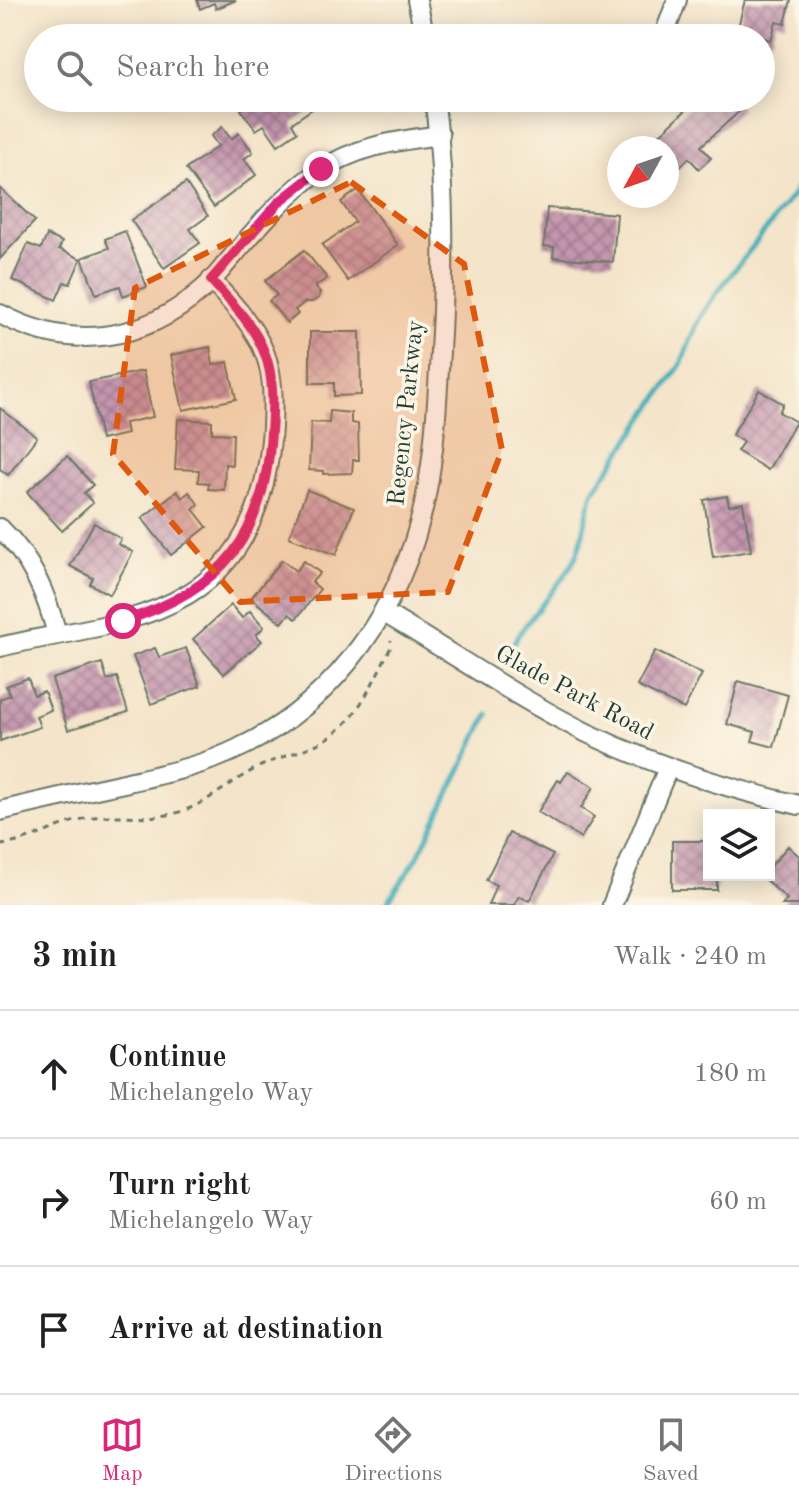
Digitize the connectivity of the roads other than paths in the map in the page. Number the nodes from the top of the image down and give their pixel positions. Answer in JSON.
{"nodes":[{"id":1,"x":417,"y":0,"type":"edge"},
{"id":2,"x":677,"y":0,"type":"edge"},
{"id":3,"x":422,"y":24,"type":"edge"},
{"id":4,"x":668,"y":24,"type":"edge"},
{"id":5,"x":436,"y":112,"type":"edge"},
{"id":6,"x":440,"y":135,"type":"junction"},
{"id":7,"x":211,"y":280,"type":"junction"},
{"id":8,"x":0,"y":314,"type":"edge"},
{"id":9,"x":0,"y":528,"type":"edge"},
{"id":10,"x":384,"y":613,"type":"junction"},
{"id":11,"x":57,"y":634,"type":"junction"},
{"id":12,"x":0,"y":647,"type":"edge"},
{"id":13,"x":668,"y":768,"type":"junction"},
{"id":14,"x":799,"y":805,"type":"edge"},
{"id":15,"x":0,"y":811,"type":"edge"},
{"id":16,"x":612,"y":905,"type":"edge"}],
"edges":[{"from":1,"to":3,"type":"street"},
{"from":2,"to":4,"type":"street"},
{"from":5,"to":6,"type":"street","name":"Regency Parkway"},
{"from":6,"to":7,"type":"street"},
{"from":6,"to":10,"type":"street","name":"Regency Parkway"},
{"from":7,"to":8,"type":"street"},
{"from":7,"to":11,"type":"street"},
{"from":9,"to":11,"type":"street"},
{"from":10,"to":13,"type":"street","name":"Glade Park Road"},
{"from":10,"to":15,"type":"street","name":"Regency Parkway"},
{"from":11,"to":12,"type":"street"},
{"from":13,"to":14,"type":"street","name":"Glade Park Road"},
{"from":13,"to":16,"type":"street"}]}
